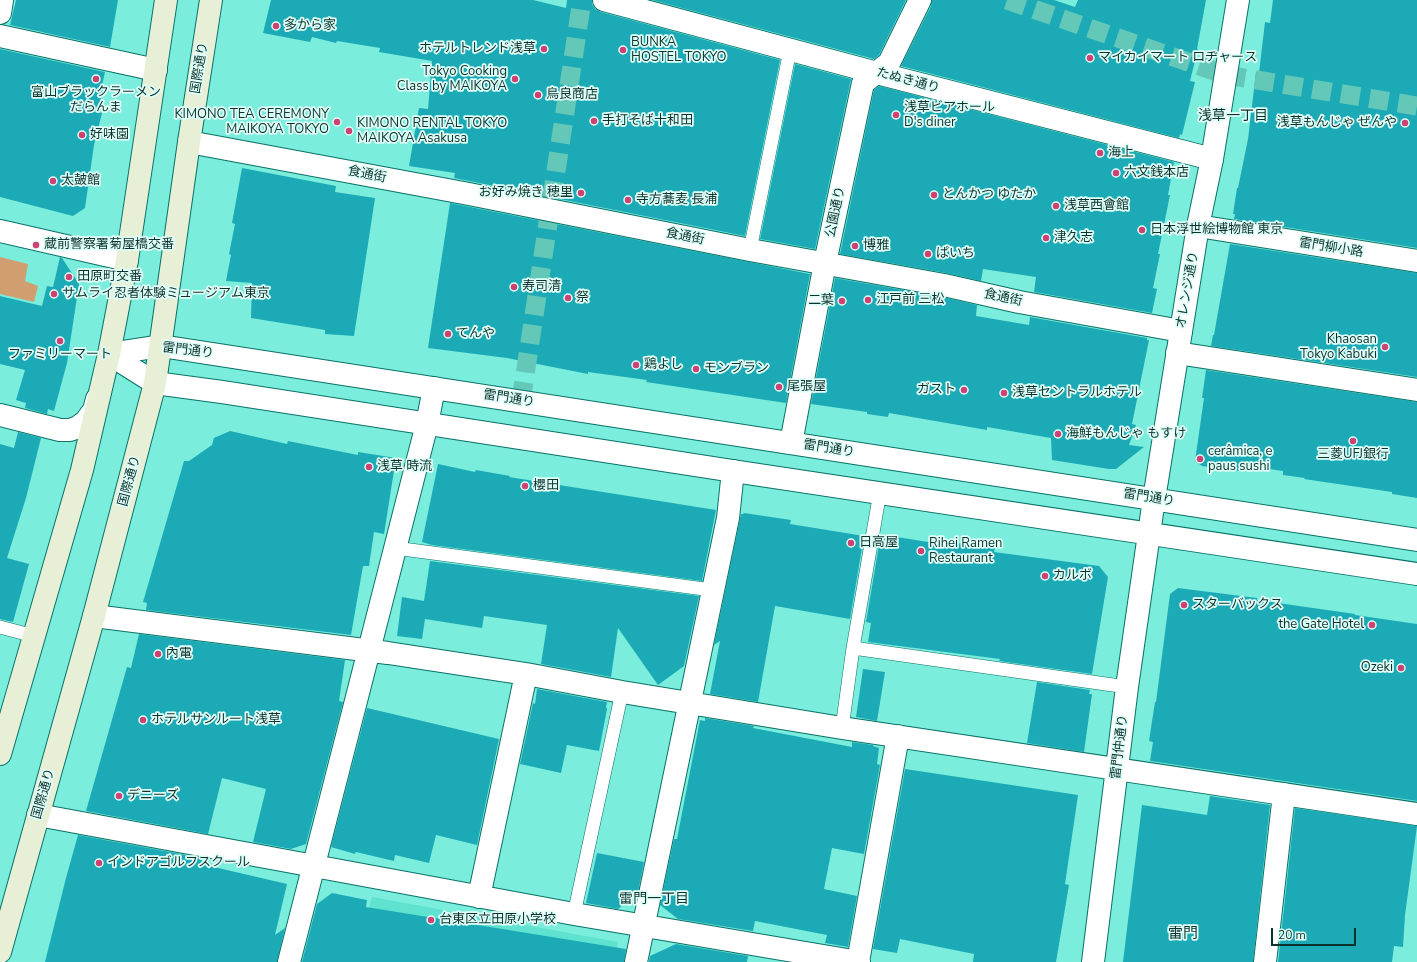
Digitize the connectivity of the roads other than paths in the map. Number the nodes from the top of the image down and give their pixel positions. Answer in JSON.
{"nodes":[{"id":1,"x":2,"y":0,"type":"edge"},
{"id":2,"x":166,"y":0,"type":"edge"},
{"id":3,"x":211,"y":0,"type":"edge"},
{"id":4,"x":604,"y":0,"type":"edge"},
{"id":5,"x":920,"y":0,"type":"edge"},
{"id":6,"x":1238,"y":0,"type":"edge"},
{"id":7,"x":0,"y":13,"type":"edge"},
{"id":8,"x":0,"y":36,"type":"edge"},
{"id":9,"x":790,"y":50,"type":"junction"},
{"id":10,"x":156,"y":70,"type":"junction"},
{"id":11,"x":877,"y":73,"type":"junction"},
{"id":12,"x":189,"y":142,"type":"junction"},
{"id":13,"x":1212,"y":159,"type":"junction"},
{"id":14,"x":1198,"y":226,"type":"junction"},
{"id":15,"x":0,"y":231,"type":"edge"},
{"id":16,"x":750,"y":250,"type":"junction"},
{"id":17,"x":127,"y":260,"type":"junction"},
{"id":18,"x":1417,"y":261,"type":"edge"},
{"id":19,"x":825,"y":263,"type":"junction"},
{"id":20,"x":1181,"y":331,"type":"junction"},
{"id":21,"x":162,"y":346,"type":"junction"},
{"id":22,"x":1177,"y":353,"type":"junction"},
{"id":23,"x":109,"y":354,"type":"junction"},
{"id":24,"x":155,"y":383,"type":"junction"},
{"id":25,"x":434,"y":388,"type":"junction"},
{"id":26,"x":1417,"y":390,"type":"edge"},
{"id":27,"x":0,"y":415,"type":"edge"},
{"id":28,"x":427,"y":424,"type":"junction"},
{"id":29,"x":790,"y":443,"type":"junction"},
{"id":30,"x":733,"y":471,"type":"junction"},
{"id":31,"x":880,"y":492,"type":"junction"},
{"id":32,"x":1154,"y":499,"type":"junction"},
{"id":33,"x":1149,"y":533,"type":"junction"},
{"id":34,"x":1417,"y":540,"type":"edge"},
{"id":35,"x":395,"y":548,"type":"junction"},
{"id":36,"x":1417,"y":574,"type":"edge"},
{"id":37,"x":712,"y":590,"type":"junction"},
{"id":38,"x":94,"y":616,"type":"junction"},
{"id":39,"x":0,"y":627,"type":"edge"},
{"id":40,"x":34,"y":636,"type":"junction"},
{"id":41,"x":854,"y":648,"type":"junction"},
{"id":42,"x":369,"y":650,"type":"junction"},
{"id":43,"x":526,"y":674,"type":"junction"},
{"id":44,"x":1128,"y":687,"type":"junction"},
{"id":45,"x":622,"y":692,"type":"junction"},
{"id":46,"x":689,"y":702,"type":"junction"},
{"id":47,"x":842,"y":728,"type":"junction"},
{"id":48,"x":898,"y":736,"type":"junction"},
{"id":49,"x":0,"y":754,"type":"edge"},
{"id":50,"x":1118,"y":769,"type":"junction"},
{"id":51,"x":1284,"y":794,"type":"junction"},
{"id":52,"x":1417,"y":814,"type":"edge"},
{"id":53,"x":38,"y":815,"type":"junction"},
{"id":54,"x":313,"y":867,"type":"junction"},
{"id":55,"x":479,"y":897,"type":"junction"},
{"id":56,"x":574,"y":914,"type":"junction"},
{"id":57,"x":644,"y":925,"type":"junction"},
{"id":58,"x":0,"y":952,"type":"edge"},
{"id":59,"x":289,"y":962,"type":"edge"},
{"id":60,"x":636,"y":962,"type":"edge"},
{"id":61,"x":858,"y":962,"type":"edge"},
{"id":62,"x":1093,"y":962,"type":"edge"},
{"id":63,"x":1265,"y":962,"type":"edge"}],
"edges":[{"from":1,"to":7,"type":"street"},
{"from":2,"to":10,"type":"main road"},
{"from":3,"to":12,"type":"main road","name":"国際通り"},
{"from":4,"to":9,"type":"street","name":"たぬき通り"},
{"from":5,"to":11,"type":"street","name":"公園通り"},
{"from":6,"to":13,"type":"street","name":"オレンジ通り"},
{"from":8,"to":10,"type":"street"},
{"from":9,"to":11,"type":"street","name":"たぬき通り"},
{"from":9,"to":16,"type":"lane"},
{"from":10,"to":17,"type":"main road"},
{"from":11,"to":13,"type":"street","name":"たぬき通り"},
{"from":11,"to":19,"type":"street","name":"公園通り"},
{"from":12,"to":16,"type":"street","name":"食通街"},
{"from":12,"to":21,"type":"main road","name":"国際通り"},
{"from":13,"to":14,"type":"street","name":"オレンジ通り"},
{"from":14,"to":18,"type":"street","name":"雷門柳小路"},
{"from":14,"to":20,"type":"street","name":"オレンジ通り"},
{"from":15,"to":17,"type":"street"},
{"from":16,"to":19,"type":"street","name":"食通街"},
{"from":17,"to":23,"type":"main road"},
{"from":19,"to":20,"type":"street","name":"食通街"},
{"from":19,"to":29,"type":"street","name":"公園通り"},
{"from":20,"to":22,"type":"street","name":"オレンジ通り"},
{"from":21,"to":23,"type":"street","name":"雷門通り"},
{"from":21,"to":24,"type":"main road","name":"国際通り"},
{"from":21,"to":25,"type":"street","name":"雷門通り"},
{"from":22,"to":26,"type":"street"},
{"from":22,"to":32,"type":"street","name":"オレンジ通り"},
{"from":23,"to":24,"type":"street"},
{"from":23,"to":27,"type":"street"},
{"from":23,"to":40,"type":"main road"},
{"from":24,"to":28,"type":"street"},
{"from":24,"to":38,"type":"main road","name":"国際通り"},
{"from":25,"to":28,"type":"street"},
{"from":25,"to":29,"type":"street","name":"雷門通り"},
{"from":28,"to":30,"type":"street"},
{"from":28,"to":35,"type":"street"},
{"from":29,"to":32,"type":"street","name":"雷門通り"},
{"from":30,"to":31,"type":"street"},
{"from":30,"to":37,"type":"street"},
{"from":31,"to":33,"type":"street"},
{"from":31,"to":41,"type":"lane"},
{"from":32,"to":33,"type":"street","name":"オレンジ通り"},
{"from":32,"to":34,"type":"street","name":"雷門通り"},
{"from":33,"to":36,"type":"street"},
{"from":33,"to":44,"type":"street","name":"雷門仲通り"},
{"from":35,"to":37,"type":"lane"},
{"from":35,"to":42,"type":"street"},
{"from":37,"to":46,"type":"street"},
{"from":38,"to":42,"type":"street"},
{"from":38,"to":53,"type":"main road","name":"国際通り"},
{"from":39,"to":40,"type":"lane"},
{"from":40,"to":49,"type":"main road"},
{"from":41,"to":44,"type":"lane"},
{"from":41,"to":47,"type":"lane"},
{"from":42,"to":43,"type":"street"},
{"from":42,"to":54,"type":"street"},
{"from":43,"to":45,"type":"street"},
{"from":43,"to":55,"type":"street"},
{"from":44,"to":50,"type":"street","name":"雷門仲通り"},
{"from":45,"to":46,"type":"street"},
{"from":45,"to":56,"type":"lane"},
{"from":46,"to":47,"type":"street"},
{"from":46,"to":57,"type":"street"},
{"from":47,"to":48,"type":"street"},
{"from":48,"to":50,"type":"street"},
{"from":48,"to":61,"type":"street"},
{"from":50,"to":51,"type":"street"},
{"from":50,"to":62,"type":"street","name":"雷門仲通り"},
{"from":51,"to":52,"type":"street"},
{"from":51,"to":63,"type":"street"},
{"from":53,"to":54,"type":"street"},
{"from":53,"to":58,"type":"main road","name":"国際通り"},
{"from":54,"to":55,"type":"street"},
{"from":54,"to":59,"type":"street"},
{"from":55,"to":56,"type":"street"},
{"from":56,"to":57,"type":"street"},
{"from":57,"to":60,"type":"street"},
{"from":57,"to":61,"type":"street"}]}
